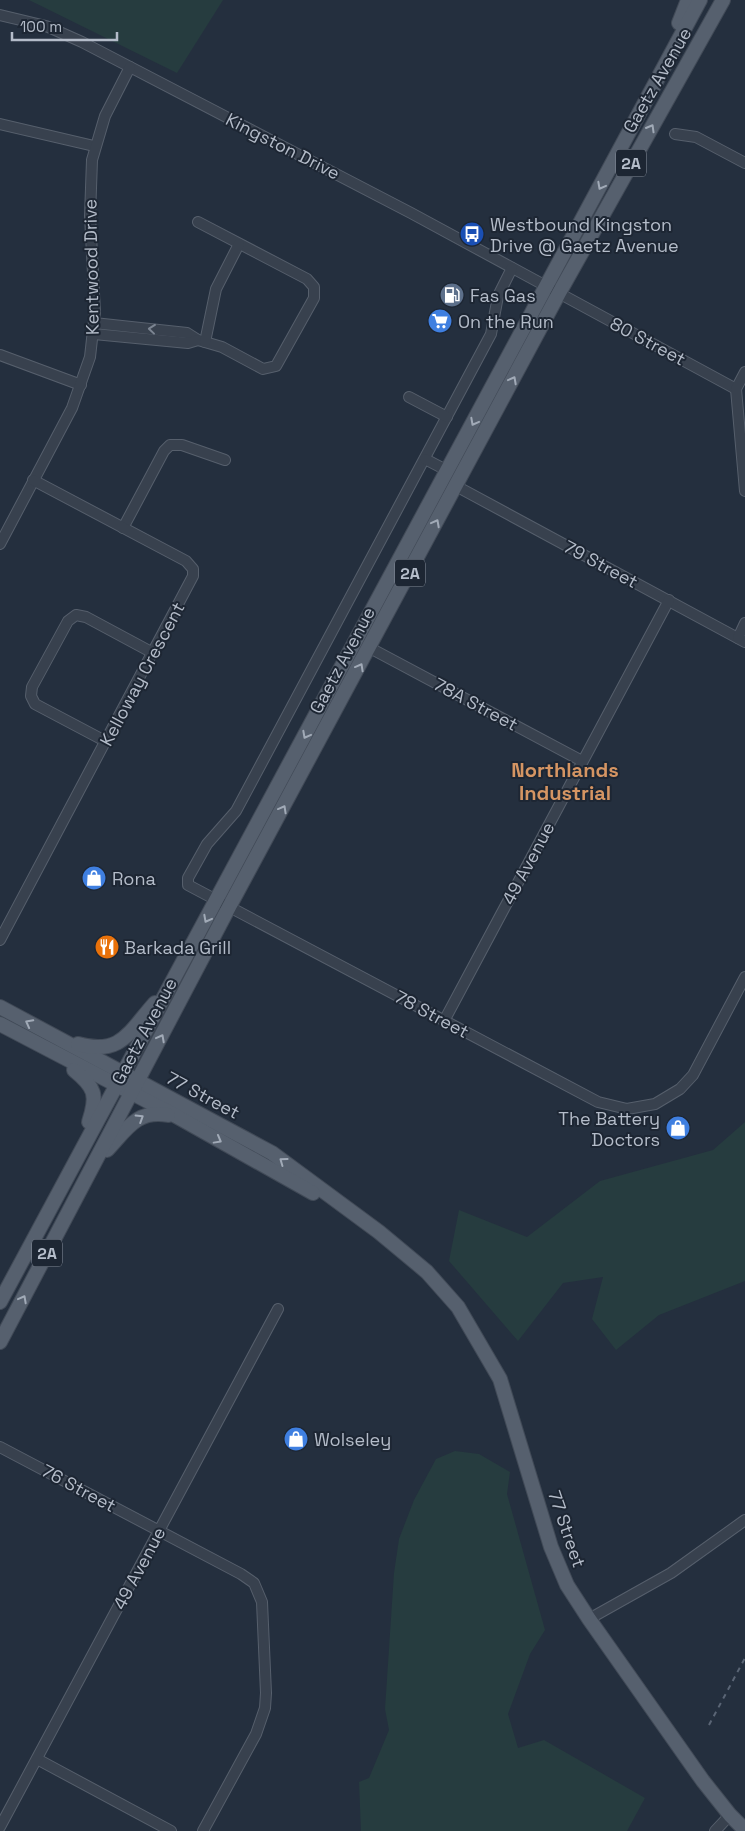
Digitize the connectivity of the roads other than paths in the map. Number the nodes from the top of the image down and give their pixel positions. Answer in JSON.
{"nodes":[{"id":1,"x":688,"y":0,"type":"edge"},
{"id":2,"x":700,"y":0,"type":"edge"},
{"id":3,"x":714,"y":0,"type":"edge"},
{"id":4,"x":723,"y":0,"type":"edge"},
{"id":5,"x":0,"y":15,"type":"edge"},
{"id":6,"x":704,"y":35,"type":"junction"},
{"id":7,"x":130,"y":67,"type":"junction"},
{"id":8,"x":649,"y":96,"type":"junction"},
{"id":9,"x":0,"y":124,"type":"edge"},
{"id":10,"x":675,"y":134,"type":"dead end"},
{"id":11,"x":94,"y":146,"type":"junction"},
{"id":12,"x":745,"y":163,"type":"edge"},
{"id":13,"x":198,"y":222,"type":"dead end"},
{"id":14,"x":239,"y":244,"type":"junction"},
{"id":15,"x":512,"y":268,"type":"junction"},
{"id":16,"x":553,"y":290,"type":"junction"},
{"id":17,"x":94,"y":328,"type":"junction"},
{"id":18,"x":202,"y":341,"type":"junction"},
{"id":19,"x":0,"y":355,"type":"edge"},
{"id":20,"x":745,"y":372,"type":"edge"},
{"id":21,"x":81,"y":385,"type":"junction"},
{"id":22,"x":736,"y":389,"type":"junction"},
{"id":23,"x":408,"y":397,"type":"dead end"},
{"id":24,"x":447,"y":417,"type":"junction"},
{"id":25,"x":425,"y":459,"type":"junction"},
{"id":26,"x":225,"y":460,"type":"dead end"},
{"id":27,"x":448,"y":471,"type":"junction"},
{"id":28,"x":34,"y":480,"type":"junction"},
{"id":29,"x":456,"y":486,"type":"junction"},
{"id":30,"x":745,"y":491,"type":"edge"},
{"id":31,"x":124,"y":528,"type":"junction"},
{"id":32,"x":0,"y":544,"type":"edge"},
{"id":33,"x":669,"y":600,"type":"junction"},
{"id":34,"x":745,"y":623,"type":"edge"},
{"id":35,"x":742,"y":640,"type":"edge"},
{"id":36,"x":370,"y":648,"type":"junction"},
{"id":37,"x":153,"y":653,"type":"junction"},
{"id":38,"x":106,"y":741,"type":"junction"},
{"id":39,"x":582,"y":760,"type":"junction"},
{"id":40,"x":223,"y":904,"type":"junction"},
{"id":41,"x":0,"y":940,"type":"edge"},
{"id":42,"x":745,"y":977,"type":"edge"},
{"id":43,"x":173,"y":982,"type":"junction"},
{"id":44,"x":0,"y":1007,"type":"edge"},
{"id":45,"x":444,"y":1021,"type":"junction"},
{"id":46,"x":0,"y":1024,"type":"edge"},
{"id":47,"x":58,"y":1038,"type":"junction"},
{"id":48,"x":40,"y":1046,"type":"junction"},
{"id":49,"x":128,"y":1082,"type":"junction"},
{"id":50,"x":176,"y":1116,"type":"junction"},
{"id":51,"x":80,"y":1152,"type":"junction"},
{"id":52,"x":93,"y":1164,"type":"junction"},
{"id":53,"x":56,"y":1195,"type":"junction"},
{"id":54,"x":378,"y":1232,"type":"junction"},
{"id":55,"x":44,"y":1258,"type":"junction"},
{"id":56,"x":0,"y":1302,"type":"edge"},
{"id":57,"x":278,"y":1309,"type":"dead end"},
{"id":58,"x":0,"y":1342,"type":"edge"},
{"id":59,"x":0,"y":1447,"type":"edge"},
{"id":60,"x":745,"y":1520,"type":"edge"},
{"id":61,"x":159,"y":1530,"type":"junction"},
{"id":62,"x":589,"y":1620,"type":"junction"},
{"id":63,"x":37,"y":1759,"type":"junction"},
{"id":64,"x":730,"y":1815,"type":"junction"},
{"id":65,"x":0,"y":1827,"type":"edge"},
{"id":66,"x":745,"y":1830,"type":"edge"},
{"id":67,"x":172,"y":1831,"type":"edge"},
{"id":68,"x":203,"y":1831,"type":"edge"},
{"id":69,"x":715,"y":1831,"type":"edge"}],
"edges":[{"from":1,"to":8,"type":"main road"},
{"from":2,"to":8,"type":"main road","name":"Gaetz Avenue","number":"2A"},
{"from":3,"to":6,"type":"main road"},
{"from":4,"to":6,"type":"main road","name":"Gaetz Avenue","number":"2A"},
{"from":5,"to":7,"type":"street","name":"Kingston Drive"},
{"from":16,"to":6,"type":"main road","name":"Gaetz Avenue","number":"2A","one_way":true},
{"from":7,"to":11,"type":"street","name":"Kentwood Drive"},
{"from":7,"to":15,"type":"street","name":"Kingston Drive"},
{"from":8,"to":16,"type":"main road","name":"Gaetz Avenue","number":"2A","one_way":true},
{"from":9,"to":11,"type":"street"},
{"from":10,"to":12,"type":"street"},
{"from":11,"to":17,"type":"street","name":"Kentwood Drive"},
{"from":13,"to":14,"type":"street"},
{"from":14,"to":18,"type":"street"},
{"from":14,"to":18,"type":"street"},
{"from":15,"to":16,"type":"street","name":"Kingston Drive"},
{"from":15,"to":24,"type":"street","name":"Gaetz Avenue"},
{"from":16,"to":22,"type":"street","name":"80 Street"},
{"from":16,"to":27,"type":"main road","name":"Gaetz Avenue","number":"2A","one_way":true},
{"from":29,"to":16,"type":"main road","name":"Gaetz Avenue","number":"2A","one_way":true},
{"from":17,"to":18,"type":"street"},
{"from":17,"to":21,"type":"street","name":"Kentwood Drive"},
{"from":19,"to":21,"type":"street"},
{"from":20,"to":22,"type":"street"},
{"from":21,"to":28,"type":"street","name":"Kentwood Drive"},
{"from":22,"to":30,"type":"street"},
{"from":23,"to":24,"type":"street"},
{"from":24,"to":25,"type":"street","name":"Gaetz Avenue"},
{"from":25,"to":27,"type":"street"},
{"from":25,"to":40,"type":"street","name":"Gaetz Avenue"},
{"from":26,"to":31,"type":"street"},
{"from":27,"to":40,"type":"main road","name":"Gaetz Avenue","number":"2A","one_way":true},
{"from":28,"to":31,"type":"street","name":"Kelloway Crescent"},
{"from":28,"to":32,"type":"street","name":"Kentwood Drive"},
{"from":29,"to":33,"type":"street","name":"79 Street"},
{"from":36,"to":29,"type":"main road","name":"Gaetz Avenue","number":"2A","one_way":true},
{"from":31,"to":37,"type":"street","name":"Kelloway Crescent"},
{"from":33,"to":35,"type":"street","name":"79 Street"},
{"from":33,"to":39,"type":"street","name":"49 Avenue"},
{"from":34,"to":35,"type":"street"},
{"from":36,"to":39,"type":"street","name":"78A Street"},
{"from":40,"to":36,"type":"main road","name":"Gaetz Avenue","number":"2A","one_way":true},
{"from":37,"to":38,"type":"street","name":"Kelloway Crescent"},
{"from":37,"to":38,"type":"street"},
{"from":38,"to":41,"type":"street","name":"Kelloway Crescent"},
{"from":39,"to":45,"type":"street","name":"49 Avenue"},
{"from":40,"to":43,"type":"main road","name":"Gaetz Avenue","number":"2A","one_way":true},
{"from":40,"to":45,"type":"street","name":"78 Street"},
{"from":49,"to":40,"type":"main road","name":"Gaetz Avenue","number":"2A","one_way":true},
{"from":42,"to":45,"type":"street","name":"78 Street"},
{"from":43,"to":47,"type":"main road"},
{"from":43,"to":49,"type":"main road","name":"Gaetz Avenue","number":"2A"},
{"from":47,"to":44,"type":"main road","name":"77 Street","one_way":true},
{"from":46,"to":48,"type":"main road","name":"77 Street"},
{"from":47,"to":49,"type":"main road","name":"77 Street"},
{"from":48,"to":49,"type":"main road","name":"77 Street"},
{"from":48,"to":51,"type":"main road"},
{"from":49,"to":50,"type":"main road","name":"77 Street"},
{"from":49,"to":51,"type":"main road","name":"Gaetz Avenue","number":"2A"},
{"from":49,"to":52,"type":"main road","name":"Gaetz Avenue","number":"2A"},
{"from":54,"to":49,"type":"main road","name":"77 Street","one_way":true},
{"from":52,"to":50,"type":"main road","one_way":true},
{"from":50,"to":54,"type":"main road","name":"77 Street","one_way":true},
{"from":51,"to":53,"type":"main road","name":"Gaetz Avenue","number":"2A"},
{"from":52,"to":55,"type":"main road","name":"Gaetz Avenue","number":"2A"},
{"from":53,"to":55,"type":"main road"},
{"from":53,"to":56,"type":"main road","name":"Gaetz Avenue","number":"2A"},
{"from":54,"to":62,"type":"main road","name":"77 Street"},
{"from":58,"to":55,"type":"main road","name":"Gaetz Avenue","number":"2A","one_way":true},
{"from":57,"to":61,"type":"street","name":"49 Avenue"},
{"from":59,"to":61,"type":"street","name":"76 Street"},
{"from":60,"to":62,"type":"street"},
{"from":61,"to":63,"type":"street","name":"49 Avenue"},
{"from":61,"to":68,"type":"street","name":"76 Street"},
{"from":62,"to":64,"type":"main road","name":"77 Street"},
{"from":63,"to":65,"type":"street","name":"49 Avenue"},
{"from":63,"to":67,"type":"street"},
{"from":64,"to":66,"type":"main road","name":"77 Street"},
{"from":64,"to":69,"type":"street"}]}
